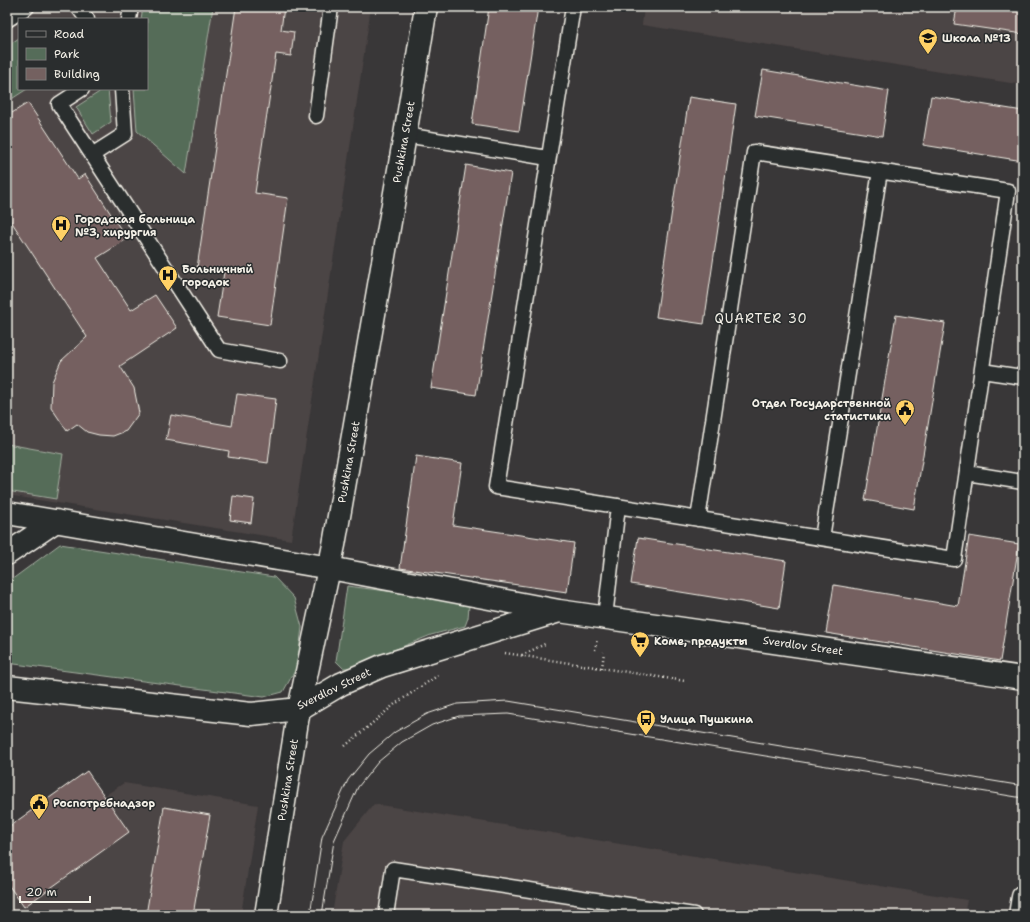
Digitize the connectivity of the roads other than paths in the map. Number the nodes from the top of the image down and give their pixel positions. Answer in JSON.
{"nodes":[{"id":1,"x":27,"y":7,"type":"edge"},
{"id":2,"x":78,"y":7,"type":"edge"},
{"id":3,"x":131,"y":7,"type":"edge"},
{"id":4,"x":331,"y":7,"type":"edge"},
{"id":5,"x":426,"y":7,"type":"edge"},
{"id":6,"x":573,"y":7,"type":"edge"},
{"id":7,"x":86,"y":18,"type":"edge"},
{"id":8,"x":129,"y":18,"type":"edge"},
{"id":9,"x":7,"y":20,"type":"edge"},
{"id":10,"x":80,"y":90,"type":"edge"},
{"id":11,"x":122,"y":90,"type":"edge"},
{"id":12,"x":316,"y":116,"type":"dead end"},
{"id":13,"x":405,"y":136,"type":"junction"},
{"id":14,"x":92,"y":155,"type":"junction"},
{"id":15,"x":548,"y":158,"type":"junction"},
{"id":16,"x":880,"y":171,"type":"junction"},
{"id":17,"x":280,"y":361,"type":"dead end"},
{"id":18,"x":982,"y":371,"type":"junction"},
{"id":19,"x":1023,"y":377,"type":"edge"},
{"id":20,"x":967,"y":473,"type":"junction"},
{"id":21,"x":1023,"y":482,"type":"edge"},
{"id":22,"x":618,"y":506,"type":"junction"},
{"id":23,"x":7,"y":513,"type":"edge"},
{"id":24,"x":698,"y":519,"type":"junction"},
{"id":25,"x":56,"y":521,"type":"junction"},
{"id":26,"x":822,"y":538,"type":"junction"},
{"id":27,"x":7,"y":554,"type":"edge"},
{"id":28,"x":330,"y":568,"type":"junction"},
{"id":29,"x":559,"y":610,"type":"junction"},
{"id":30,"x":605,"y":616,"type":"junction"},
{"id":31,"x":1023,"y":678,"type":"edge"},
{"id":32,"x":7,"y":687,"type":"edge"},
{"id":33,"x":299,"y":709,"type":"junction"},
{"id":34,"x":1023,"y":897,"type":"edge"},
{"id":35,"x":266,"y":915,"type":"edge"},
{"id":36,"x":386,"y":915,"type":"edge"},
{"id":37,"x":694,"y":915,"type":"edge"},
{"id":38,"x":1020,"y":915,"type":"edge"}],
"edges":[{"from":1,"to":9,"type":"lane"},
{"from":2,"to":7,"type":"lane"},
{"from":3,"to":8,"type":"lane"},
{"from":4,"to":12,"type":"lane"},
{"from":5,"to":13,"type":"street","name":"Pushkina Street"},
{"from":6,"to":15,"type":"lane"},
{"from":10,"to":14,"type":"lane"},
{"from":11,"to":14,"type":"lane"},
{"from":13,"to":15,"type":"lane"},
{"from":13,"to":28,"type":"street","name":"Pushkina Street"},
{"from":14,"to":17,"type":"lane"},
{"from":15,"to":22,"type":"lane"},
{"from":16,"to":18,"type":"lane"},
{"from":16,"to":24,"type":"lane"},
{"from":16,"to":26,"type":"lane"},
{"from":18,"to":19,"type":"lane"},
{"from":18,"to":20,"type":"lane"},
{"from":20,"to":21,"type":"lane"},
{"from":20,"to":26,"type":"lane"},
{"from":22,"to":24,"type":"lane"},
{"from":22,"to":30,"type":"lane"},
{"from":23,"to":25,"type":"street","name":"Sverdlov Street"},
{"from":24,"to":26,"type":"lane"},
{"from":25,"to":27,"type":"street"},
{"from":25,"to":28,"type":"street","name":"Sverdlov Street"},
{"from":28,"to":29,"type":"street","name":"Sverdlov Street"},
{"from":28,"to":33,"type":"street","name":"Pushkina Street"},
{"from":29,"to":30,"type":"street","name":"Sverdlov Street"},
{"from":29,"to":33,"type":"street","name":"Sverdlov Street"},
{"from":30,"to":31,"type":"street","name":"Sverdlov Street"},
{"from":32,"to":33,"type":"street","name":"Sverdlov Street"},
{"from":33,"to":35,"type":"street","name":"Pushkina Street"},
{"from":34,"to":38,"type":"street"},
{"from":36,"to":37,"type":"lane"}]}
